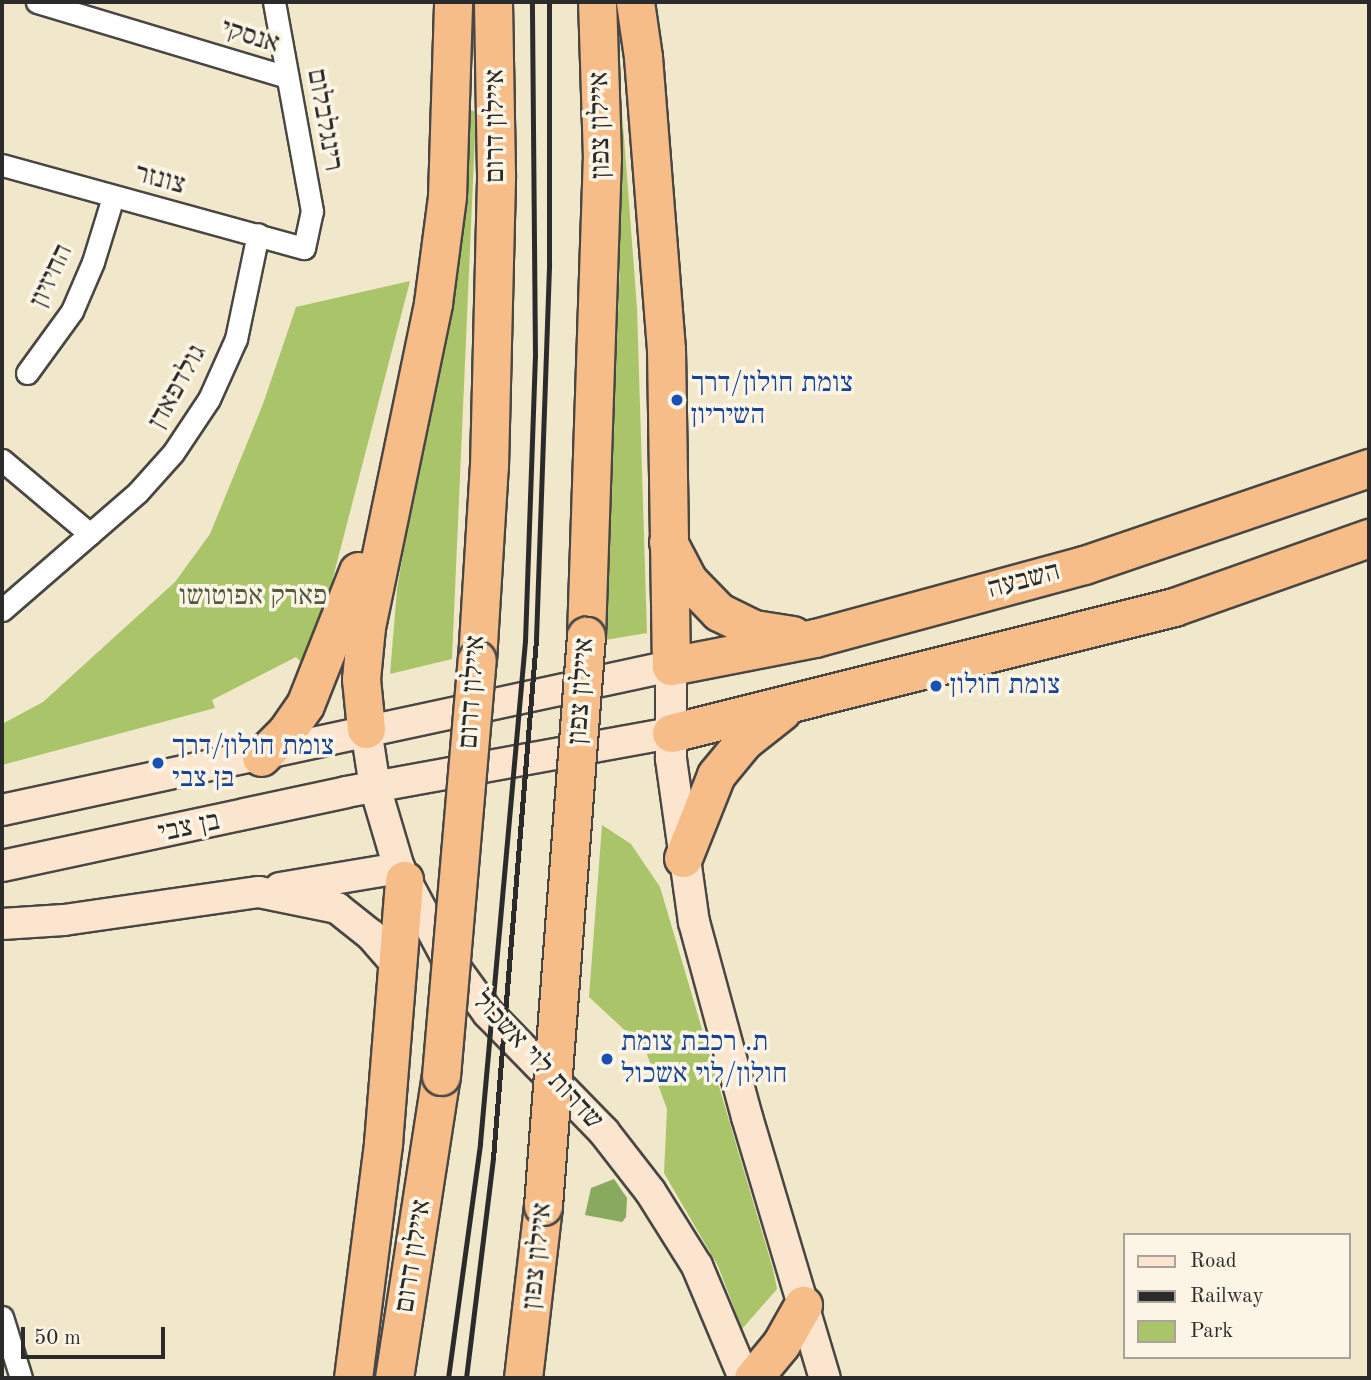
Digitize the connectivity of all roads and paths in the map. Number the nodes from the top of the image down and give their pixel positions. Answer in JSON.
{"nodes":[{"id":1,"x":37,"y":2,"type":"edge"},
{"id":2,"x":274,"y":2,"type":"edge"},
{"id":3,"x":453,"y":2,"type":"edge"},
{"id":4,"x":492,"y":2,"type":"edge"},
{"id":5,"x":597,"y":2,"type":"edge"},
{"id":6,"x":635,"y":2,"type":"edge"},
{"id":7,"x":287,"y":77,"type":"junction"},
{"id":8,"x":2,"y":165,"type":"edge"},
{"id":9,"x":113,"y":197,"type":"junction"},
{"id":10,"x":258,"y":234,"type":"junction"},
{"id":11,"x":304,"y":248,"type":"joint"},
{"id":12,"x":27,"y":373,"type":"dead end"},
{"id":13,"x":402,"y":441,"type":"junction"},
{"id":14,"x":2,"y":460,"type":"edge"},
{"id":15,"x":1369,"y":468,"type":"edge"},
{"id":16,"x":665,"y":531,"type":"junction"},
{"id":17,"x":90,"y":534,"type":"junction"},
{"id":18,"x":1369,"y":538,"type":"edge"},
{"id":19,"x":2,"y":610,"type":"edge"},
{"id":20,"x":815,"y":638,"type":"junction"},
{"id":21,"x":670,"y":666,"type":"junction"},
{"id":22,"x":788,"y":706,"type":"junction"},
{"id":23,"x":366,"y":729,"type":"junction"},
{"id":24,"x":671,"y":733,"type":"junction"},
{"id":25,"x":261,"y":757,"type":"junction"},
{"id":26,"x":375,"y":787,"type":"junction"},
{"id":27,"x":2,"y":810,"type":"edge"},
{"id":28,"x":682,"y":858,"type":"junction"},
{"id":29,"x":2,"y":866,"type":"edge"},
{"id":30,"x":401,"y":874,"type":"junction"},
{"id":31,"x":259,"y":892,"type":"junction"},
{"id":32,"x":2,"y":924,"type":"edge"},
{"id":33,"x":398,"y":966,"type":"junction"},
{"id":34,"x":803,"y":1305,"type":"junction"},
{"id":35,"x":2,"y":1317,"type":"edge"},
{"id":36,"x":20,"y":1378,"type":"edge"},
{"id":37,"x":352,"y":1378,"type":"edge"},
{"id":38,"x":394,"y":1378,"type":"edge"},
{"id":39,"x":523,"y":1378,"type":"edge"},
{"id":40,"x":744,"y":1378,"type":"edge"},
{"id":41,"x":753,"y":1378,"type":"edge"},
{"id":42,"x":825,"y":1378,"type":"edge"}],
"edges":[{"from":1,"to":7,"type":"street","name":"אנסקי"},
{"from":2,"to":7,"type":"street","name":"רינגלבלום"},
{"from":3,"to":13,"type":"highway"},
{"from":4,"to":38,"type":"highway","name":"איילון דרום","bridge":true},
{"from":5,"to":39,"type":"highway","name":"איילון צפון","bridge":true},
{"from":6,"to":16,"type":"highway"},
{"from":7,"to":11,"type":"street","name":"רינגלבלום"},
{"from":8,"to":9,"type":"street","name":"צונזר"},
{"from":9,"to":10,"type":"street","name":"צונזר"},
{"from":9,"to":12,"type":"street","name":"החיזיון"},
{"from":10,"to":11,"type":"street","name":"צונזר"},
{"from":10,"to":17,"type":"street","name":"גולדפאדן"},
{"from":13,"to":23,"type":"highway"},
{"from":13,"to":25,"type":"highway"},
{"from":14,"to":17,"type":"street"},
{"from":15,"to":20,"type":"highway","name":"השבעה"},
{"from":16,"to":20,"type":"highway"},
{"from":16,"to":21,"type":"highway"},
{"from":17,"to":19,"type":"street","name":"גולדפאדן"},
{"from":18,"to":22,"type":"highway"},
{"from":20,"to":21,"type":"highway","name":"השבעה"},
{"from":21,"to":23,"type":"main road","name":"בן צבי"},
{"from":21,"to":24,"type":"main road"},
{"from":22,"to":24,"type":"highway"},
{"from":22,"to":28,"type":"highway"},
{"from":23,"to":25,"type":"main road","name":"בן צבי"},
{"from":23,"to":26,"type":"main road","name":"שדרות לוי אשכול"},
{"from":24,"to":26,"type":"main road","name":"בן צבי"},
{"from":24,"to":28,"type":"main road"},
{"from":25,"to":27,"type":"main road","name":"בן צבי"},
{"from":26,"to":29,"type":"main road","name":"בן צבי"},
{"from":26,"to":30,"type":"main road","name":"שדרות לוי אשכול"},
{"from":28,"to":34,"type":"main road"},
{"from":30,"to":31,"type":"main road"},
{"from":30,"to":33,"type":"highway"},
{"from":30,"to":40,"type":"main road","name":"שדרות לוי אשכול"},
{"from":31,"to":32,"type":"main road"},
{"from":31,"to":33,"type":"main road"},
{"from":33,"to":37,"type":"highway"},
{"from":34,"to":41,"type":"highway"},
{"from":34,"to":42,"type":"main road"},
{"from":35,"to":36,"type":"street"}]}
